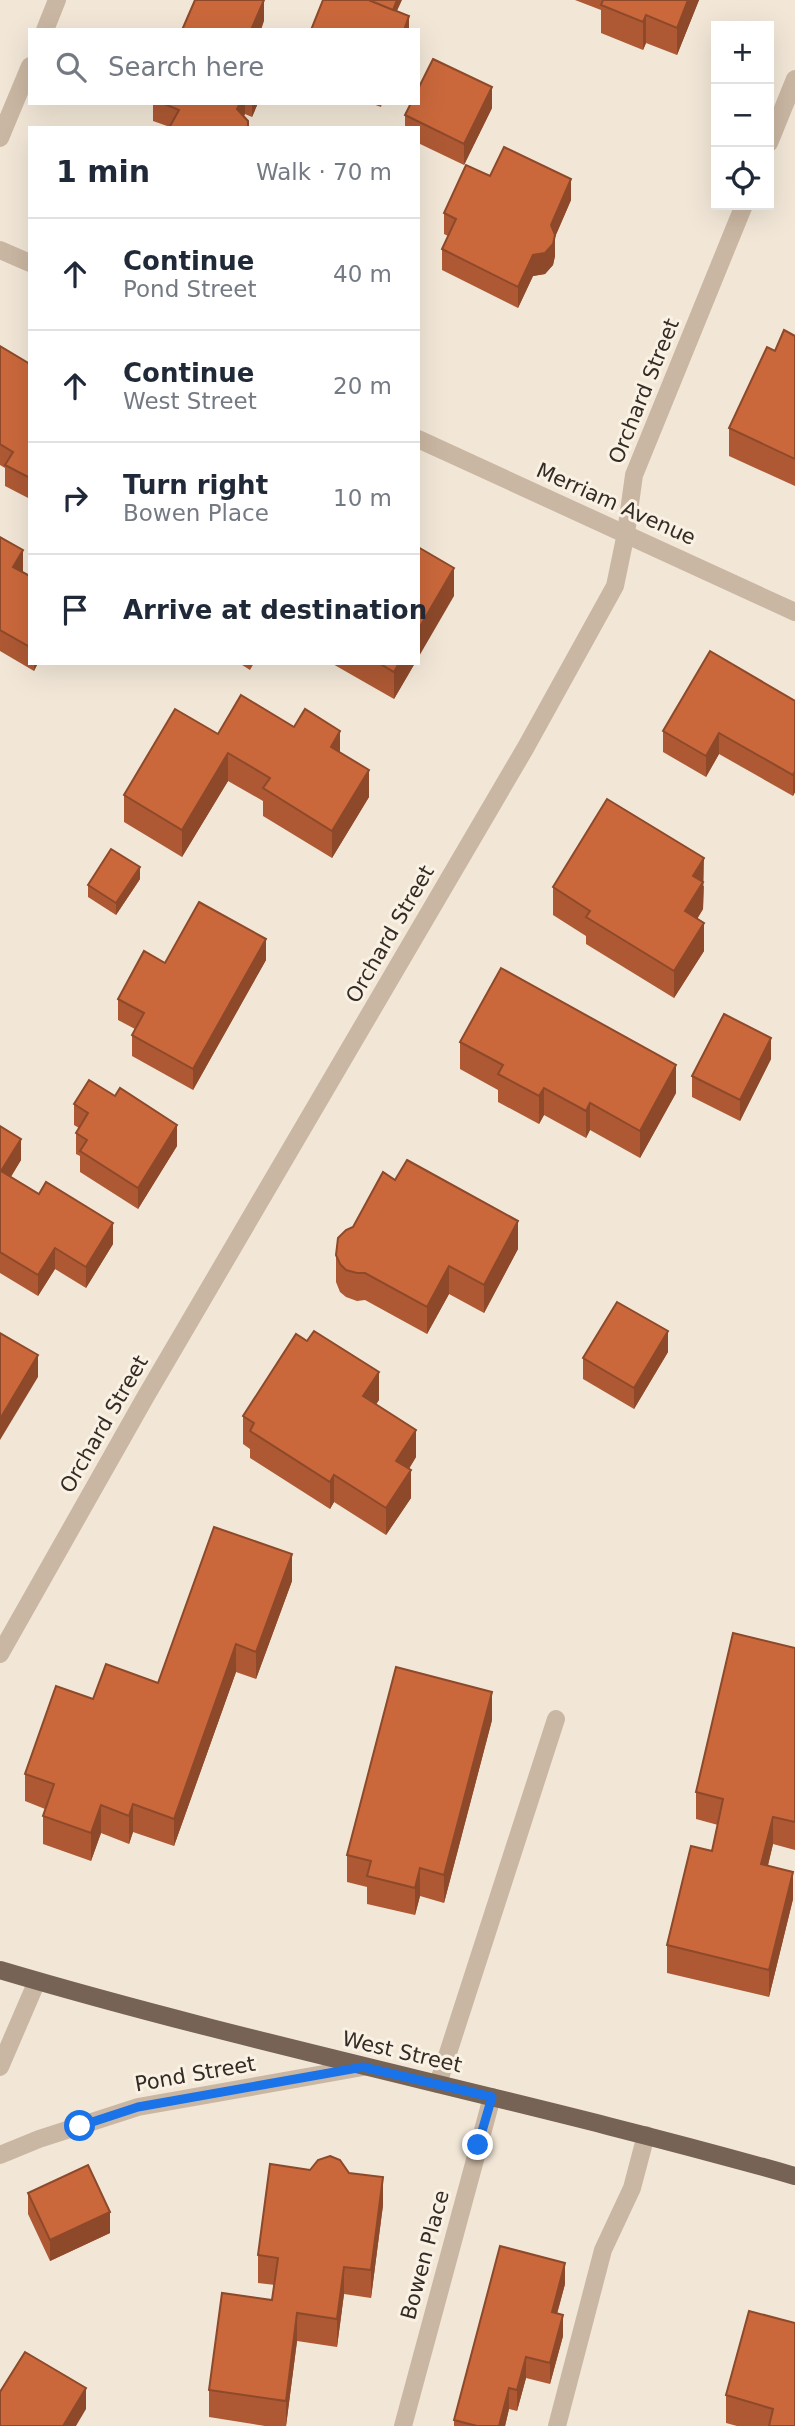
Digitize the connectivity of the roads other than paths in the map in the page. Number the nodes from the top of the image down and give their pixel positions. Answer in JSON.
{"nodes":[{"id":1,"x":57,"y":0,"type":"edge"},
{"id":2,"x":46,"y":28,"type":"edge"},
{"id":3,"x":28,"y":71,"type":"edge"},
{"id":4,"x":795,"y":79,"type":"edge"},
{"id":5,"x":774,"y":131,"type":"edge"},
{"id":6,"x":0,"y":138,"type":"edge"},
{"id":7,"x":742,"y":210,"type":"edge"},
{"id":8,"x":0,"y":250,"type":"edge"},
{"id":9,"x":28,"y":262,"type":"edge"},
{"id":10,"x":420,"y":440,"type":"edge"},
{"id":11,"x":626,"y":533,"type":"junction"},
{"id":12,"x":795,"y":612,"type":"edge"},
{"id":13,"x":0,"y":1654,"type":"edge"},
{"id":14,"x":556,"y":1719,"type":"dead end"},
{"id":15,"x":0,"y":1970,"type":"edge"},
{"id":16,"x":37,"y":1981,"type":"junction"},
{"id":17,"x":0,"y":2067,"type":"edge"},
{"id":18,"x":363,"y":2067,"type":"junction"},
{"id":19,"x":439,"y":2084,"type":"junction"},
{"id":20,"x":492,"y":2097,"type":"junction"},
{"id":21,"x":646,"y":2136,"type":"junction"},
{"id":22,"x":0,"y":2155,"type":"edge"},
{"id":23,"x":795,"y":2176,"type":"edge"},
{"id":24,"x":403,"y":2426,"type":"edge"},
{"id":25,"x":557,"y":2426,"type":"edge"}],
"edges":[{"from":1,"to":2,"type":"street"},
{"from":3,"to":6,"type":"street"},
{"from":4,"to":5,"type":"street"},
{"from":7,"to":11,"type":"street","name":"Orchard Street"},
{"from":8,"to":9,"type":"street"},
{"from":10,"to":11,"type":"street","name":"Merriam Avenue"},
{"from":11,"to":12,"type":"street","name":"Merriam Avenue"},
{"from":11,"to":13,"type":"street","name":"Orchard Street"},
{"from":14,"to":19,"type":"street"},
{"from":15,"to":16,"type":"main road","name":"West Street"},
{"from":16,"to":17,"type":"street"},
{"from":16,"to":18,"type":"main road","name":"West Street"},
{"from":18,"to":19,"type":"main road","name":"West Street"},
{"from":18,"to":22,"type":"street","name":"Pond Street"},
{"from":19,"to":20,"type":"main road","name":"West Street"},
{"from":20,"to":21,"type":"main road","name":"West Street"},
{"from":20,"to":24,"type":"street","name":"Bowen Place"},
{"from":21,"to":23,"type":"main road","name":"West Street"},
{"from":21,"to":25,"type":"street"}]}
